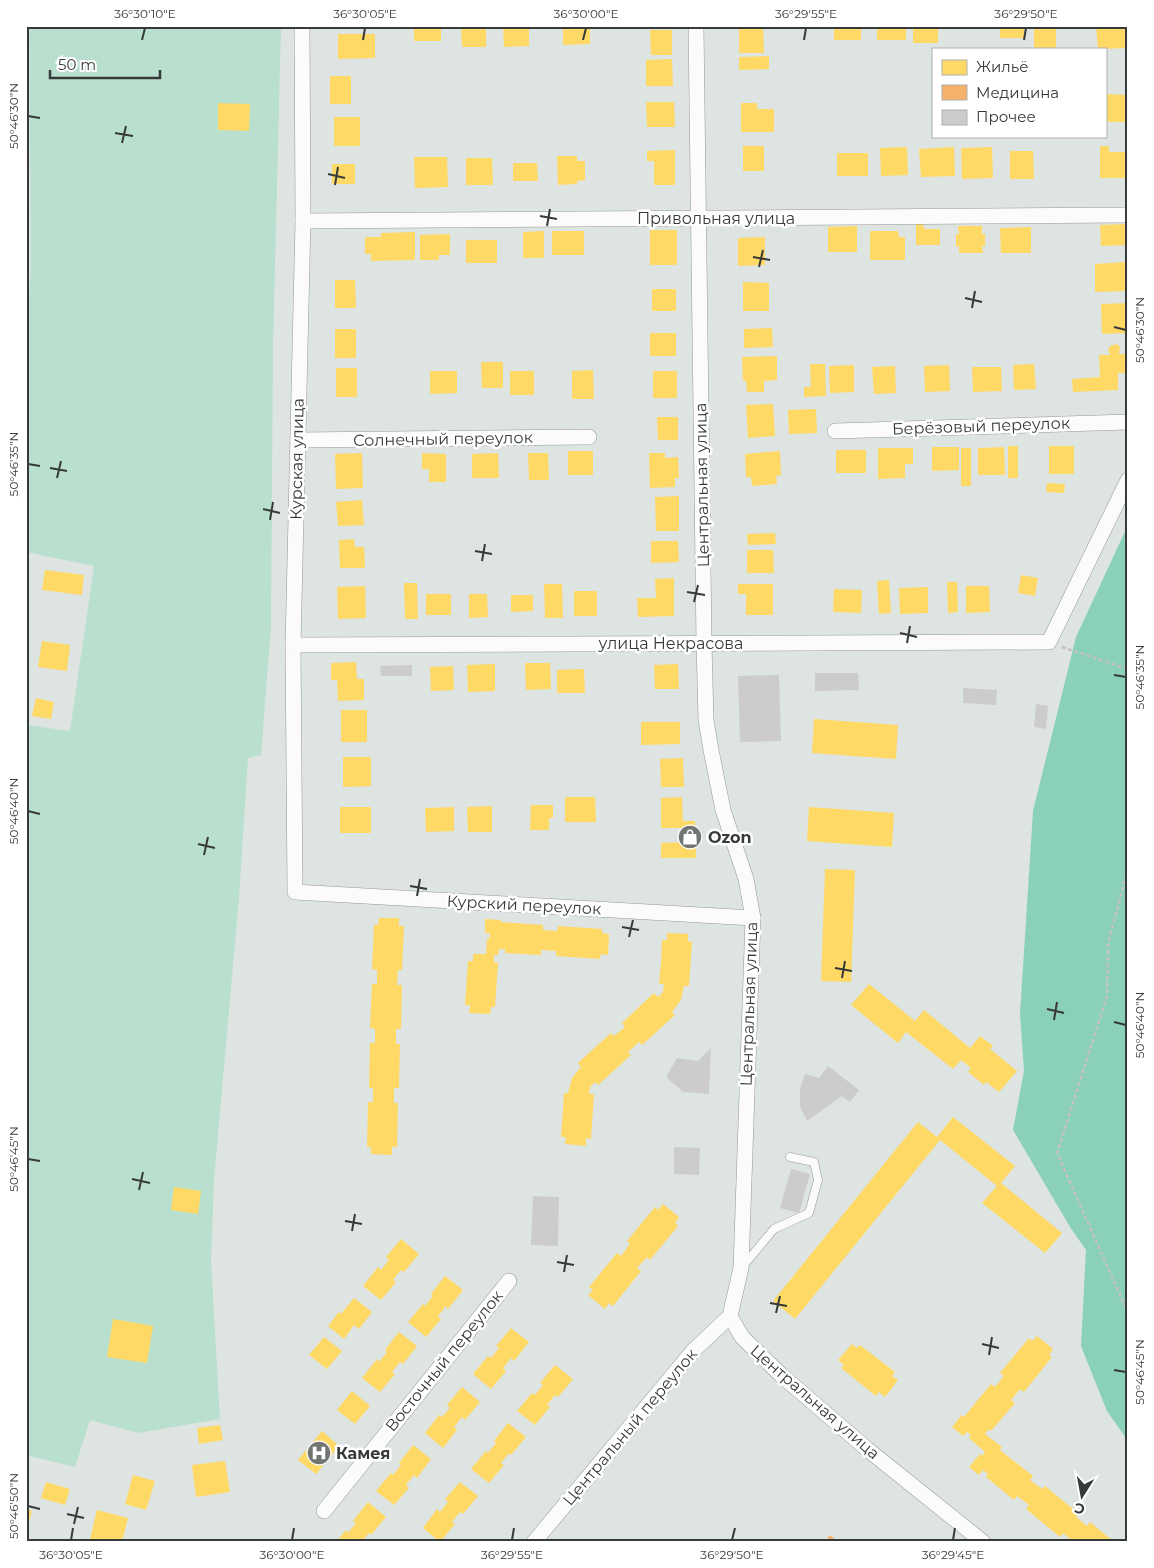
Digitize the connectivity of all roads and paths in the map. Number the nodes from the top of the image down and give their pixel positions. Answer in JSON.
{"nodes":[{"id":1,"x":302,"y":26,"type":"edge"},
{"id":2,"x":696,"y":26,"type":"edge"},
{"id":3,"x":1128,"y":215,"type":"edge"},
{"id":4,"x":698,"y":218,"type":"junction"},
{"id":5,"x":303,"y":221,"type":"junction"},
{"id":6,"x":1128,"y":422,"type":"edge"},
{"id":7,"x":835,"y":431,"type":"dead end"},
{"id":8,"x":589,"y":437,"type":"dead end"},
{"id":9,"x":298,"y":440,"type":"junction"},
{"id":10,"x":1128,"y":480,"type":"edge"},
{"id":11,"x":1049,"y":642,"type":"junction"},
{"id":12,"x":704,"y":643,"type":"junction"},
{"id":13,"x":293,"y":645,"type":"junction"},
{"id":14,"x":1128,"y":669,"type":"edge"},
{"id":15,"x":1128,"y":868,"type":"edge"},
{"id":16,"x":296,"y":892,"type":"joint"},
{"id":17,"x":753,"y":918,"type":"junction"},
{"id":18,"x":790,"y":1157,"type":"dead end"},
{"id":19,"x":741,"y":1268,"type":"junction"},
{"id":20,"x":509,"y":1281,"type":"dead end"},
{"id":21,"x":1128,"y":1313,"type":"edge"},
{"id":22,"x":730,"y":1316,"type":"junction"},
{"id":23,"x":324,"y":1511,"type":"dead end"},
{"id":24,"x":534,"y":1542,"type":"edge"},
{"id":25,"x":983,"y":1542,"type":"edge"}],
"edges":[{"from":1,"to":5,"type":"street","name":"Курская улица"},
{"from":2,"to":4,"type":"street","name":"Центральная улица"},
{"from":3,"to":4,"type":"street","name":"Привольная улица"},
{"from":4,"to":5,"type":"street","name":"Привольная улица"},
{"from":4,"to":12,"type":"street","name":"Центральная улица"},
{"from":5,"to":9,"type":"street","name":"Курская улица"},
{"from":6,"to":7,"type":"street","name":"Берёзовый переулок"},
{"from":8,"to":9,"type":"street","name":"Солнечный переулок"},
{"from":9,"to":13,"type":"street","name":"Курская улица"},
{"from":10,"to":11,"type":"street"},
{"from":11,"to":12,"type":"street","name":"улица Некрасова"},
{"from":11,"to":14,"type":"path"},
{"from":12,"to":13,"type":"street","name":"улица Некрасова"},
{"from":12,"to":17,"type":"street","name":"Центральная улица"},
{"from":13,"to":16,"type":"street","name":"Курская улица"},
{"from":15,"to":21,"type":"path"},
{"from":16,"to":17,"type":"street","name":"Курский переулок"},
{"from":17,"to":19,"type":"street","name":"Центральная улица"},
{"from":18,"to":19,"type":"lane"},
{"from":19,"to":22,"type":"street","name":"Центральная улица"},
{"from":20,"to":23,"type":"street","name":"Восточный переулок"},
{"from":22,"to":24,"type":"street","name":"Центральный переулок"},
{"from":22,"to":25,"type":"street","name":"Центральная улица"}]}
